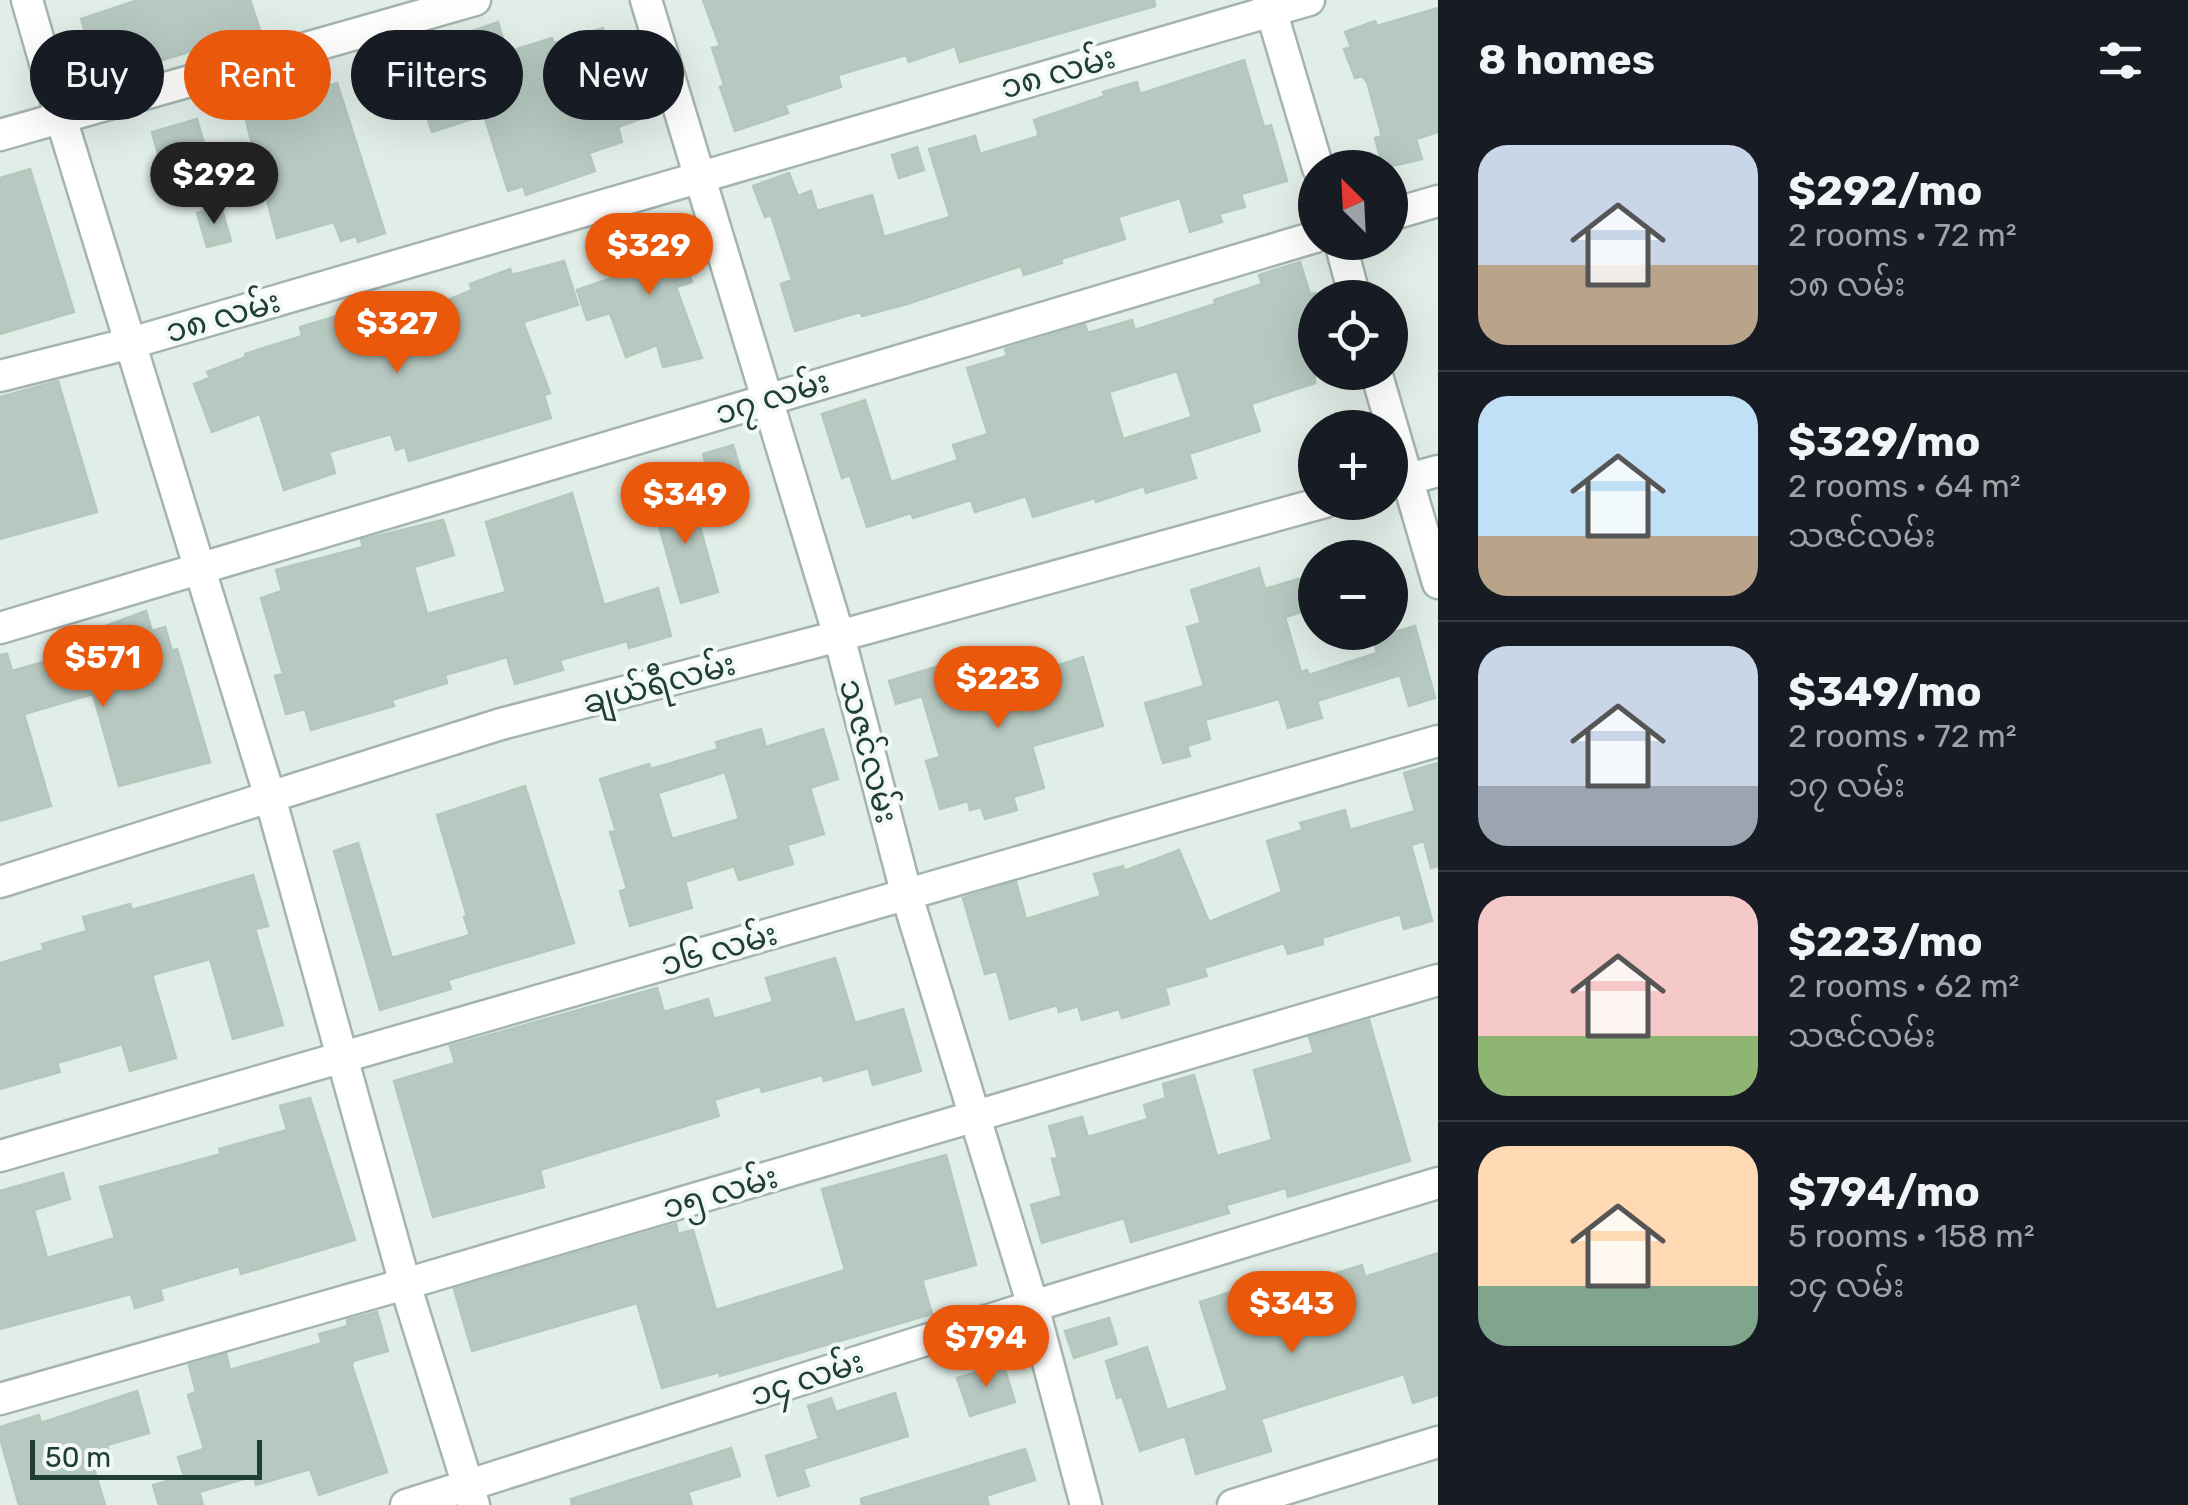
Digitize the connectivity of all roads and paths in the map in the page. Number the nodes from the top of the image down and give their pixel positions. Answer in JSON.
{"nodes":[{"id":1,"x":27,"y":0,"type":"edge"},
{"id":2,"x":475,"y":0,"type":"edge"},
{"id":3,"x":646,"y":0,"type":"edge"},
{"id":4,"x":1309,"y":0,"type":"edge"},
{"id":5,"x":1269,"y":6,"type":"edge"},
{"id":6,"x":35,"y":30,"type":"edge"},
{"id":7,"x":164,"y":88,"type":"edge"},
{"id":8,"x":53,"y":120,"type":"edge"},
{"id":9,"x":61,"y":120,"type":"edge"},
{"id":10,"x":0,"y":135,"type":"edge"},
{"id":11,"x":1313,"y":150,"type":"edge"},
{"id":12,"x":702,"y":174,"type":"junction"},
{"id":13,"x":1438,"y":200,"type":"edge"},
{"id":14,"x":1408,"y":209,"type":"edge"},
{"id":15,"x":1298,"y":241,"type":"edge"},
{"id":16,"x":132,"y":343,"type":"junction"},
{"id":17,"x":0,"y":376,"type":"edge"},
{"id":18,"x":766,"y":399,"type":"junction"},
{"id":19,"x":1438,"y":471,"type":"edge"},
{"id":20,"x":1408,"y":479,"type":"edge"},
{"id":21,"x":1408,"y":507,"type":"edge"},
{"id":22,"x":1298,"y":509,"type":"edge"},
{"id":23,"x":201,"y":570,"type":"junction"},
{"id":24,"x":1438,"y":583,"type":"edge"},
{"id":25,"x":0,"y":628,"type":"edge"},
{"id":26,"x":840,"y":636,"type":"junction"},
{"id":27,"x":1438,"y":742,"type":"edge"},
{"id":28,"x":270,"y":797,"type":"junction"},
{"id":29,"x":0,"y":882,"type":"edge"},
{"id":30,"x":907,"y":896,"type":"junction"},
{"id":31,"x":1438,"y":980,"type":"edge"},
{"id":32,"x":340,"y":1056,"type":"junction"},
{"id":33,"x":976,"y":1116,"type":"junction"},
{"id":34,"x":0,"y":1156,"type":"edge"},
{"id":35,"x":1438,"y":1183,"type":"edge"},
{"id":36,"x":405,"y":1284,"type":"junction"},
{"id":37,"x":1033,"y":1306,"type":"junction"},
{"id":38,"x":0,"y":1399,"type":"edge"},
{"id":39,"x":1438,"y":1442,"type":"edge"},
{"id":40,"x":470,"y":1496,"type":"edge"},
{"id":41,"x":406,"y":1505,"type":"edge"},
{"id":42,"x":1086,"y":1505,"type":"edge"},
{"id":43,"x":1233,"y":1505,"type":"edge"}],
"edges":[{"from":1,"to":6,"type":"street"},
{"from":2,"to":7,"type":"street"},
{"from":3,"to":12,"type":"street","name":"သဇင်လမ်း"},
{"from":4,"to":5,"type":"street","name":"၁၈ လမ်း"},
{"from":5,"to":11,"type":"street"},
{"from":5,"to":12,"type":"street","name":"၁၈ လမ်း"},
{"from":8,"to":10,"type":"street"},
{"from":9,"to":16,"type":"street"},
{"from":12,"to":16,"type":"street","name":"၁၈ လမ်း"},
{"from":12,"to":18,"type":"street","name":"သဇင်လမ်း"},
{"from":13,"to":14,"type":"street"},
{"from":15,"to":18,"type":"street","name":"၁၇ လမ်း"},
{"from":16,"to":17,"type":"street","name":"၁၈ လမ်း"},
{"from":16,"to":23,"type":"street"},
{"from":18,"to":23,"type":"street","name":"၁၇ လမ်း"},
{"from":18,"to":26,"type":"street","name":"သဇင်လမ်း"},
{"from":19,"to":20,"type":"street"},
{"from":21,"to":24,"type":"street"},
{"from":22,"to":26,"type":"street","name":"ချယ်ရီလမ်း"},
{"from":23,"to":25,"type":"street","name":"၁၇ လမ်း"},
{"from":23,"to":28,"type":"street"},
{"from":26,"to":28,"type":"street","name":"ချယ်ရီလမ်း"},
{"from":26,"to":30,"type":"street","name":"သဇင်လမ်း"},
{"from":27,"to":30,"type":"street","name":"၁၆ လမ်း"},
{"from":28,"to":29,"type":"street","name":"ချယ်ရီလမ်း"},
{"from":28,"to":32,"type":"street"},
{"from":30,"to":32,"type":"street","name":"၁၆ လမ်း"},
{"from":30,"to":33,"type":"street","name":"သဇင်လမ်း"},
{"from":31,"to":33,"type":"street","name":"၁၅ လမ်း"},
{"from":32,"to":34,"type":"street","name":"၁၆ လမ်း"},
{"from":32,"to":36,"type":"street"},
{"from":33,"to":36,"type":"street","name":"၁၅ လမ်း"},
{"from":33,"to":37,"type":"street","name":"သဇင်လမ်း"},
{"from":35,"to":37,"type":"street","name":"၁၄ လမ်း"},
{"from":36,"to":38,"type":"street","name":"၁၅ လမ်း"},
{"from":36,"to":40,"type":"street"},
{"from":37,"to":40,"type":"street","name":"၁၄ လမ်း"},
{"from":37,"to":42,"type":"street","name":"သဇင်လမ်း"},
{"from":39,"to":43,"type":"street"},
{"from":40,"to":41,"type":"street","name":"၁၄ လမ်း"}]}
